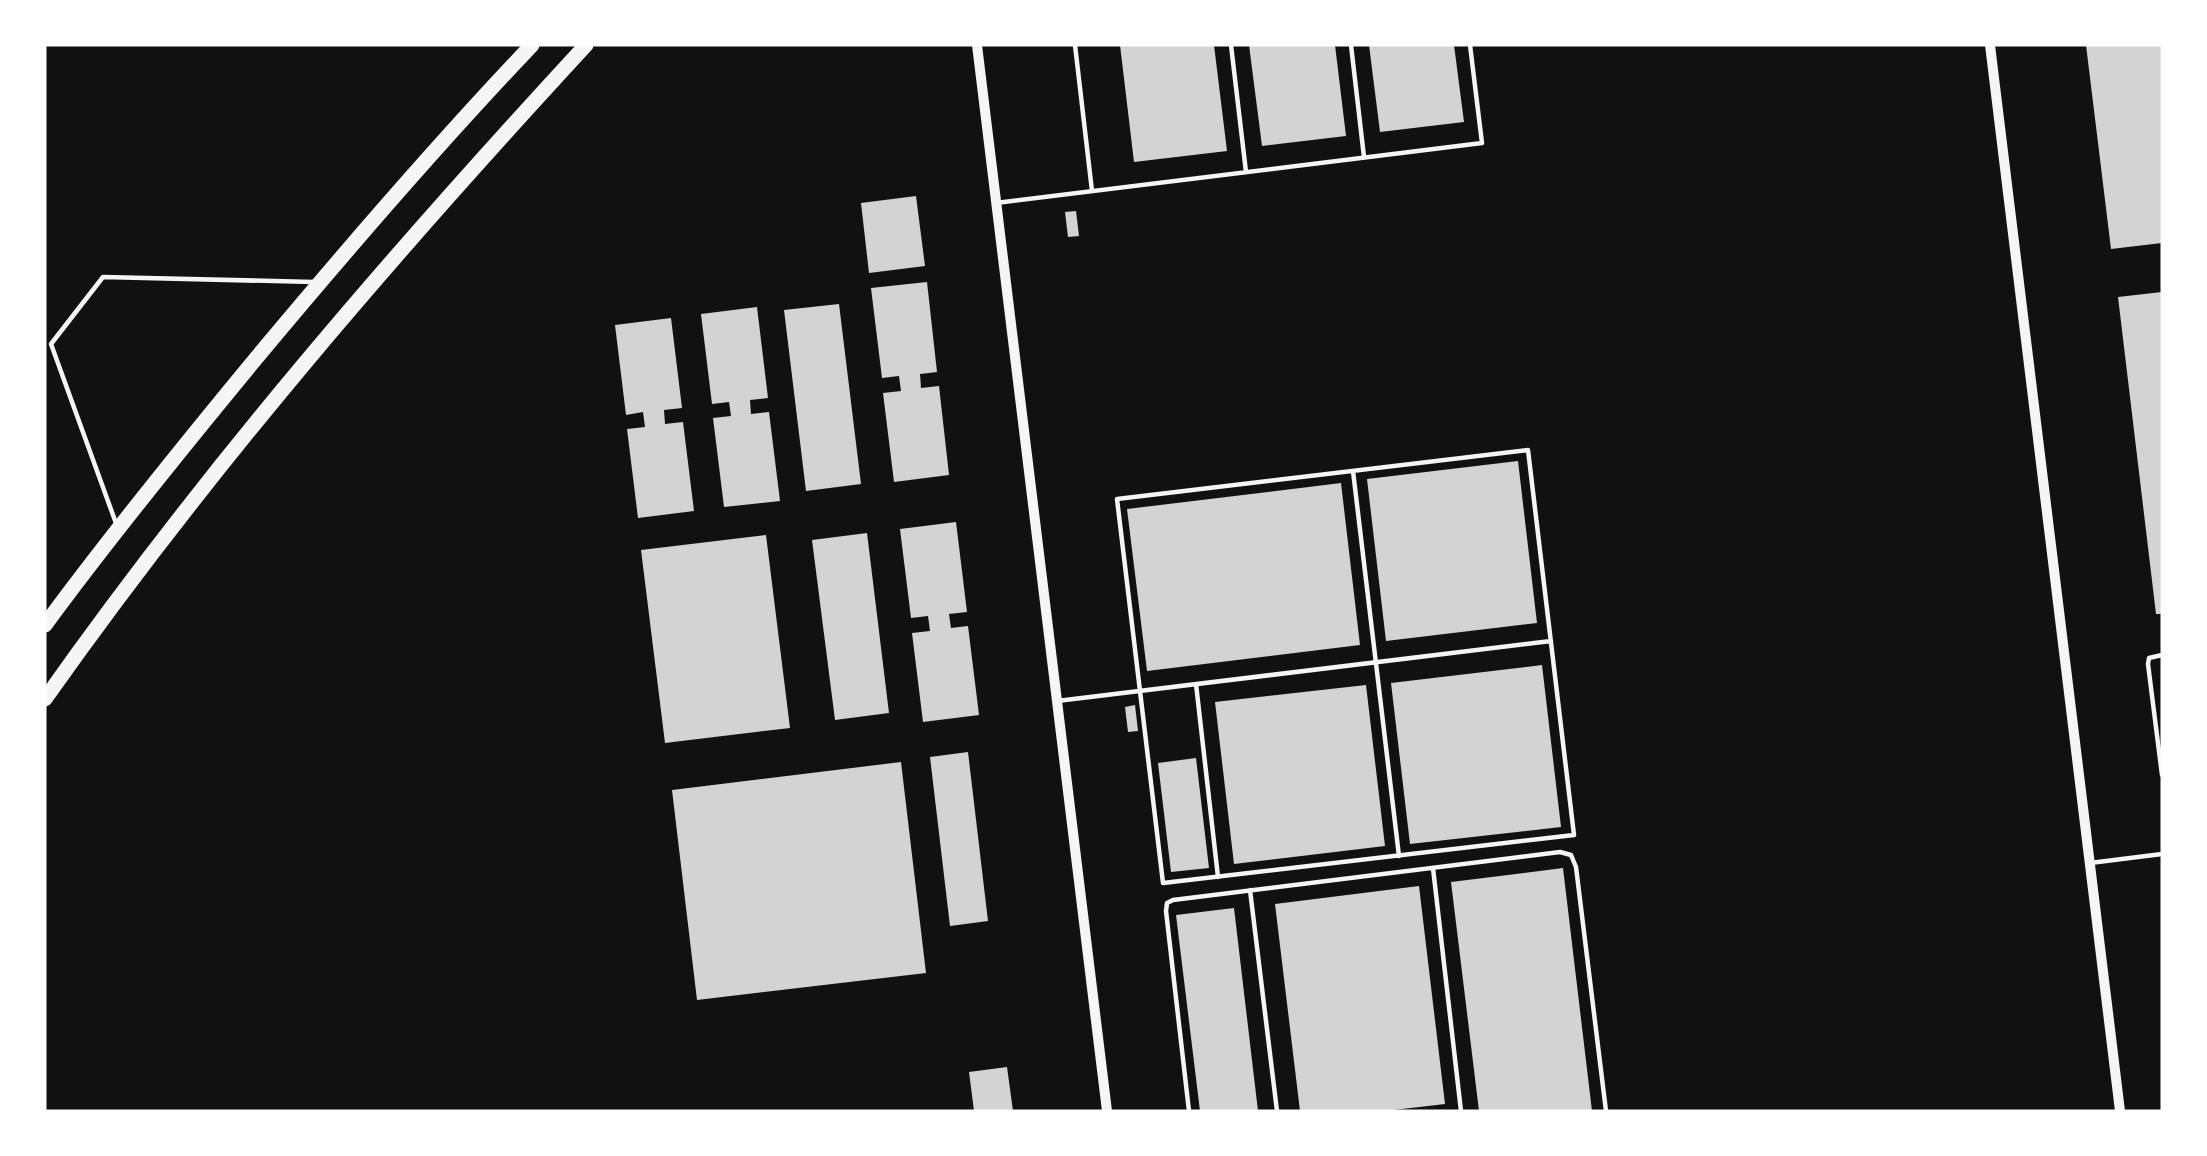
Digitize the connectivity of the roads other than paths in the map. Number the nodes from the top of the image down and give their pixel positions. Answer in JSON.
{"nodes":[{"id":1,"x":532,"y":45,"type":"edge"},
{"id":2,"x":586,"y":45,"type":"edge"},
{"id":3,"x":977,"y":45,"type":"edge"},
{"id":4,"x":1075,"y":45,"type":"edge"},
{"id":5,"x":1231,"y":45,"type":"edge"},
{"id":6,"x":1351,"y":45,"type":"edge"},
{"id":7,"x":1470,"y":45,"type":"edge"},
{"id":8,"x":1990,"y":45,"type":"edge"},
{"id":9,"x":1364,"y":157,"type":"junction"},
{"id":10,"x":1246,"y":172,"type":"junction"},
{"id":11,"x":1092,"y":191,"type":"junction"},
{"id":12,"x":996,"y":203,"type":"junction"},
{"id":13,"x":320,"y":282,"type":"junction"},
{"id":14,"x":1353,"y":471,"type":"junction"},
{"id":15,"x":118,"y":530,"type":"junction"},
{"id":16,"x":45,"y":625,"type":"edge"},
{"id":17,"x":1551,"y":641,"type":"junction"},
{"id":18,"x":2162,"y":655,"type":"edge"},
{"id":19,"x":1376,"y":662,"type":"junction"},
{"id":20,"x":1196,"y":684,"type":"junction"},
{"id":21,"x":1140,"y":691,"type":"junction"},
{"id":22,"x":45,"y":699,"type":"edge"},
{"id":23,"x":1057,"y":700,"type":"junction"},
{"id":24,"x":2162,"y":775,"type":"edge"},
{"id":25,"x":2162,"y":854,"type":"edge"},
{"id":26,"x":1399,"y":856,"type":"junction"},
{"id":27,"x":2090,"y":863,"type":"junction"},
{"id":28,"x":1433,"y":868,"type":"junction"},
{"id":29,"x":1218,"y":877,"type":"junction"},
{"id":30,"x":1250,"y":890,"type":"junction"},
{"id":31,"x":1107,"y":1111,"type":"edge"},
{"id":32,"x":1189,"y":1111,"type":"edge"},
{"id":33,"x":1277,"y":1111,"type":"edge"},
{"id":34,"x":1461,"y":1111,"type":"edge"},
{"id":35,"x":1606,"y":1111,"type":"edge"},
{"id":36,"x":2120,"y":1111,"type":"edge"}],
"edges":[{"from":1,"to":13,"type":"main road"},
{"from":2,"to":22,"type":"main road"},
{"from":3,"to":12,"type":"street"},
{"from":4,"to":11,"type":"lane"},
{"from":5,"to":10,"type":"lane"},
{"from":6,"to":9,"type":"lane"},
{"from":7,"to":9,"type":"lane"},
{"from":8,"to":27,"type":"street"},
{"from":9,"to":10,"type":"lane"},
{"from":10,"to":11,"type":"lane"},
{"from":11,"to":12,"type":"lane"},
{"from":12,"to":23,"type":"street"},
{"from":13,"to":15,"type":"main road"},
{"from":13,"to":15,"type":"lane"},
{"from":14,"to":17,"type":"lane"},
{"from":14,"to":19,"type":"lane"},
{"from":14,"to":21,"type":"lane"},
{"from":15,"to":16,"type":"main road"},
{"from":17,"to":19,"type":"lane"},
{"from":17,"to":26,"type":"lane"},
{"from":18,"to":24,"type":"lane"},
{"from":19,"to":20,"type":"lane"},
{"from":19,"to":26,"type":"lane"},
{"from":20,"to":21,"type":"lane"},
{"from":20,"to":29,"type":"lane"},
{"from":21,"to":23,"type":"lane"},
{"from":21,"to":29,"type":"lane"},
{"from":23,"to":31,"type":"street"},
{"from":25,"to":27,"type":"lane"},
{"from":26,"to":29,"type":"lane"},
{"from":27,"to":36,"type":"street"},
{"from":28,"to":30,"type":"lane"},
{"from":28,"to":34,"type":"lane"},
{"from":28,"to":35,"type":"lane"},
{"from":30,"to":32,"type":"lane"},
{"from":30,"to":33,"type":"lane"}]}
